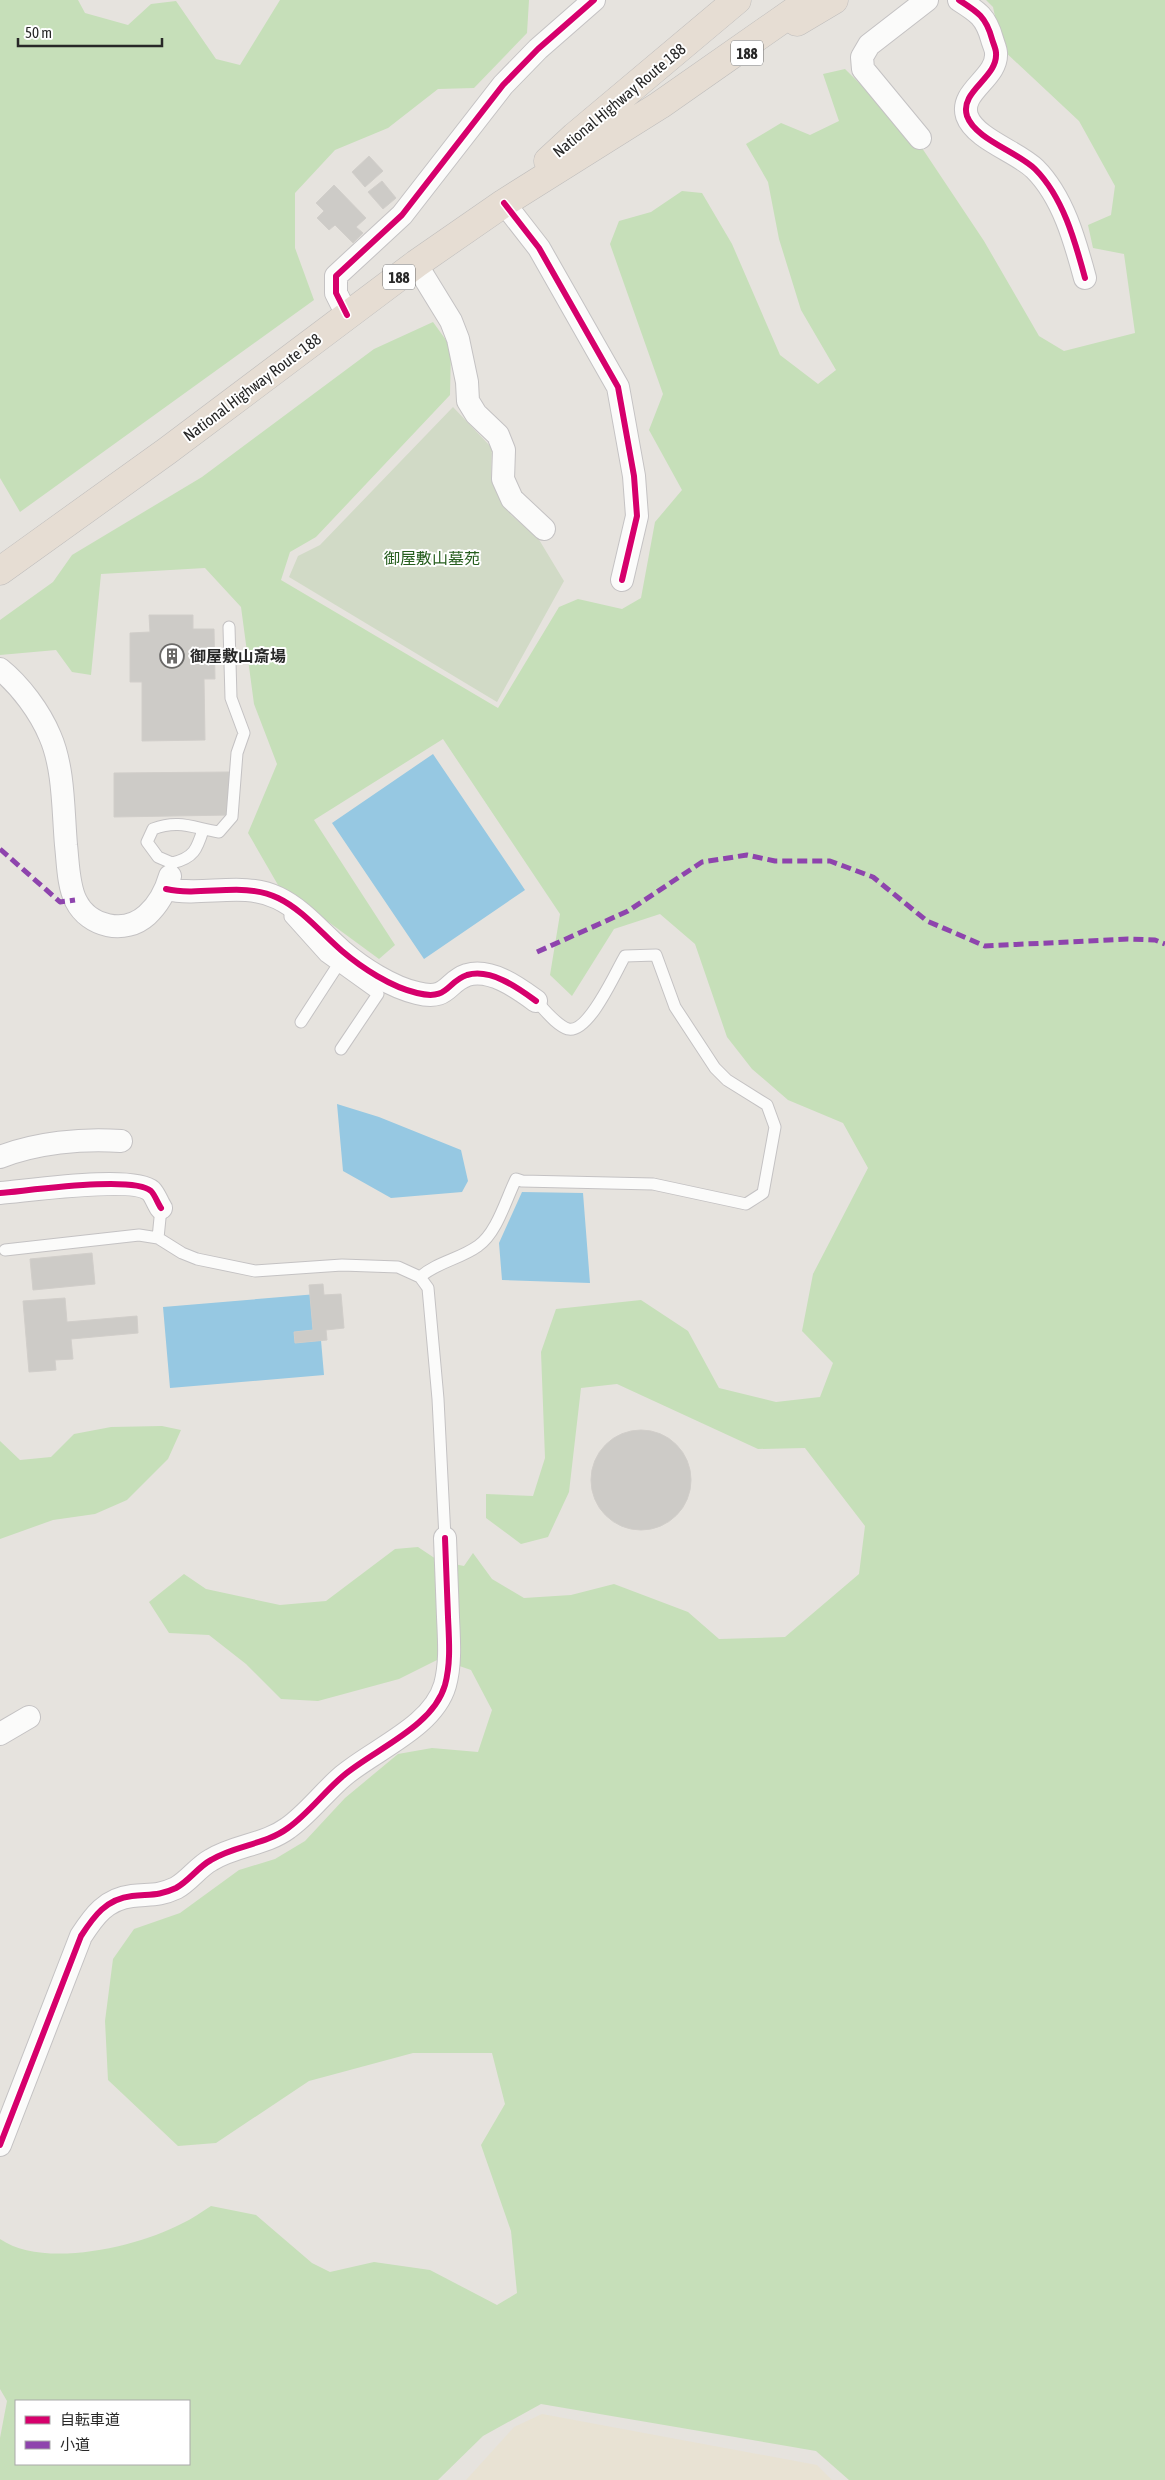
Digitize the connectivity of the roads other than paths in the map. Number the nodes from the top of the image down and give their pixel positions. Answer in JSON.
{"nodes":[{"id":1,"x":594,"y":0,"type":"edge"},
{"id":2,"x":737,"y":0,"type":"edge"},
{"id":3,"x":810,"y":0,"type":"edge"},
{"id":4,"x":834,"y":0,"type":"edge"},
{"id":5,"x":927,"y":0,"type":"edge"},
{"id":6,"x":959,"y":0,"type":"edge"},
{"id":7,"x":660,"y":105,"type":"junction"},
{"id":8,"x":920,"y":138,"type":"dead end"},
{"id":9,"x":504,"y":203,"type":"junction"},
{"id":10,"x":416,"y":264,"type":"junction"},
{"id":11,"x":1085,"y":278,"type":"dead end"},
{"id":12,"x":347,"y":315,"type":"junction"},
{"id":13,"x":544,"y":529,"type":"dead end"},
{"id":14,"x":0,"y":571,"type":"edge"},
{"id":15,"x":622,"y":580,"type":"dead end"},
{"id":16,"x":229,"y":627,"type":"dead end"},
{"id":17,"x":0,"y":669,"type":"edge"},
{"id":18,"x":203,"y":830,"type":"junction"},
{"id":19,"x":169,"y":876,"type":"junction"},
{"id":20,"x":290,"y":906,"type":"junction"},
{"id":21,"x":338,"y":966,"type":"junction"},
{"id":22,"x":536,"y":1001,"type":"joint"},
{"id":23,"x":301,"y":1022,"type":"dead end"},
{"id":24,"x":341,"y":1049,"type":"dead end"},
{"id":25,"x":121,"y":1141,"type":"dead end"},
{"id":26,"x":0,"y":1157,"type":"edge"},
{"id":27,"x":0,"y":1193,"type":"edge"},
{"id":28,"x":161,"y":1208,"type":"joint"},
{"id":29,"x":158,"y":1238,"type":"junction"},
{"id":30,"x":5,"y":1250,"type":"dead end"},
{"id":31,"x":420,"y":1277,"type":"junction"},
{"id":32,"x":445,"y":1538,"type":"joint"},
{"id":33,"x":29,"y":1716,"type":"dead end"},
{"id":34,"x":0,"y":1734,"type":"edge"},
{"id":35,"x":0,"y":2145,"type":"edge"}],
"edges":[{"from":1,"to":12,"type":"street"},
{"from":2,"to":9,"type":"highway","name":"National Highway Route 188","number":"188"},
{"from":3,"to":7,"type":"highway","name":"National Highway Route 188","number":"188"},
{"from":4,"to":7,"type":"highway","name":"National Highway Route 188","number":"188"},
{"from":5,"to":8,"type":"street"},
{"from":6,"to":11,"type":"street"},
{"from":7,"to":9,"type":"highway","name":"National Highway Route 188","number":"188"},
{"from":9,"to":10,"type":"highway","name":"National Highway Route 188","number":"188"},
{"from":9,"to":15,"type":"street"},
{"from":10,"to":12,"type":"highway","name":"National Highway Route 188","number":"188"},
{"from":10,"to":13,"type":"street"},
{"from":12,"to":14,"type":"highway","name":"National Highway Route 188","number":"188"},
{"from":16,"to":18,"type":"lane"},
{"from":17,"to":19,"type":"street"},
{"from":18,"to":19,"type":"lane"},
{"from":18,"to":19,"type":"lane"},
{"from":19,"to":20,"type":"street"},
{"from":20,"to":21,"type":"lane"},
{"from":20,"to":22,"type":"street"},
{"from":21,"to":23,"type":"lane"},
{"from":21,"to":24,"type":"lane"},
{"from":22,"to":31,"type":"lane"},
{"from":25,"to":26,"type":"street"},
{"from":27,"to":28,"type":"street"},
{"from":28,"to":29,"type":"lane"},
{"from":29,"to":30,"type":"lane"},
{"from":29,"to":31,"type":"lane"},
{"from":31,"to":32,"type":"lane"},
{"from":32,"to":35,"type":"street"},
{"from":33,"to":34,"type":"street"}]}
